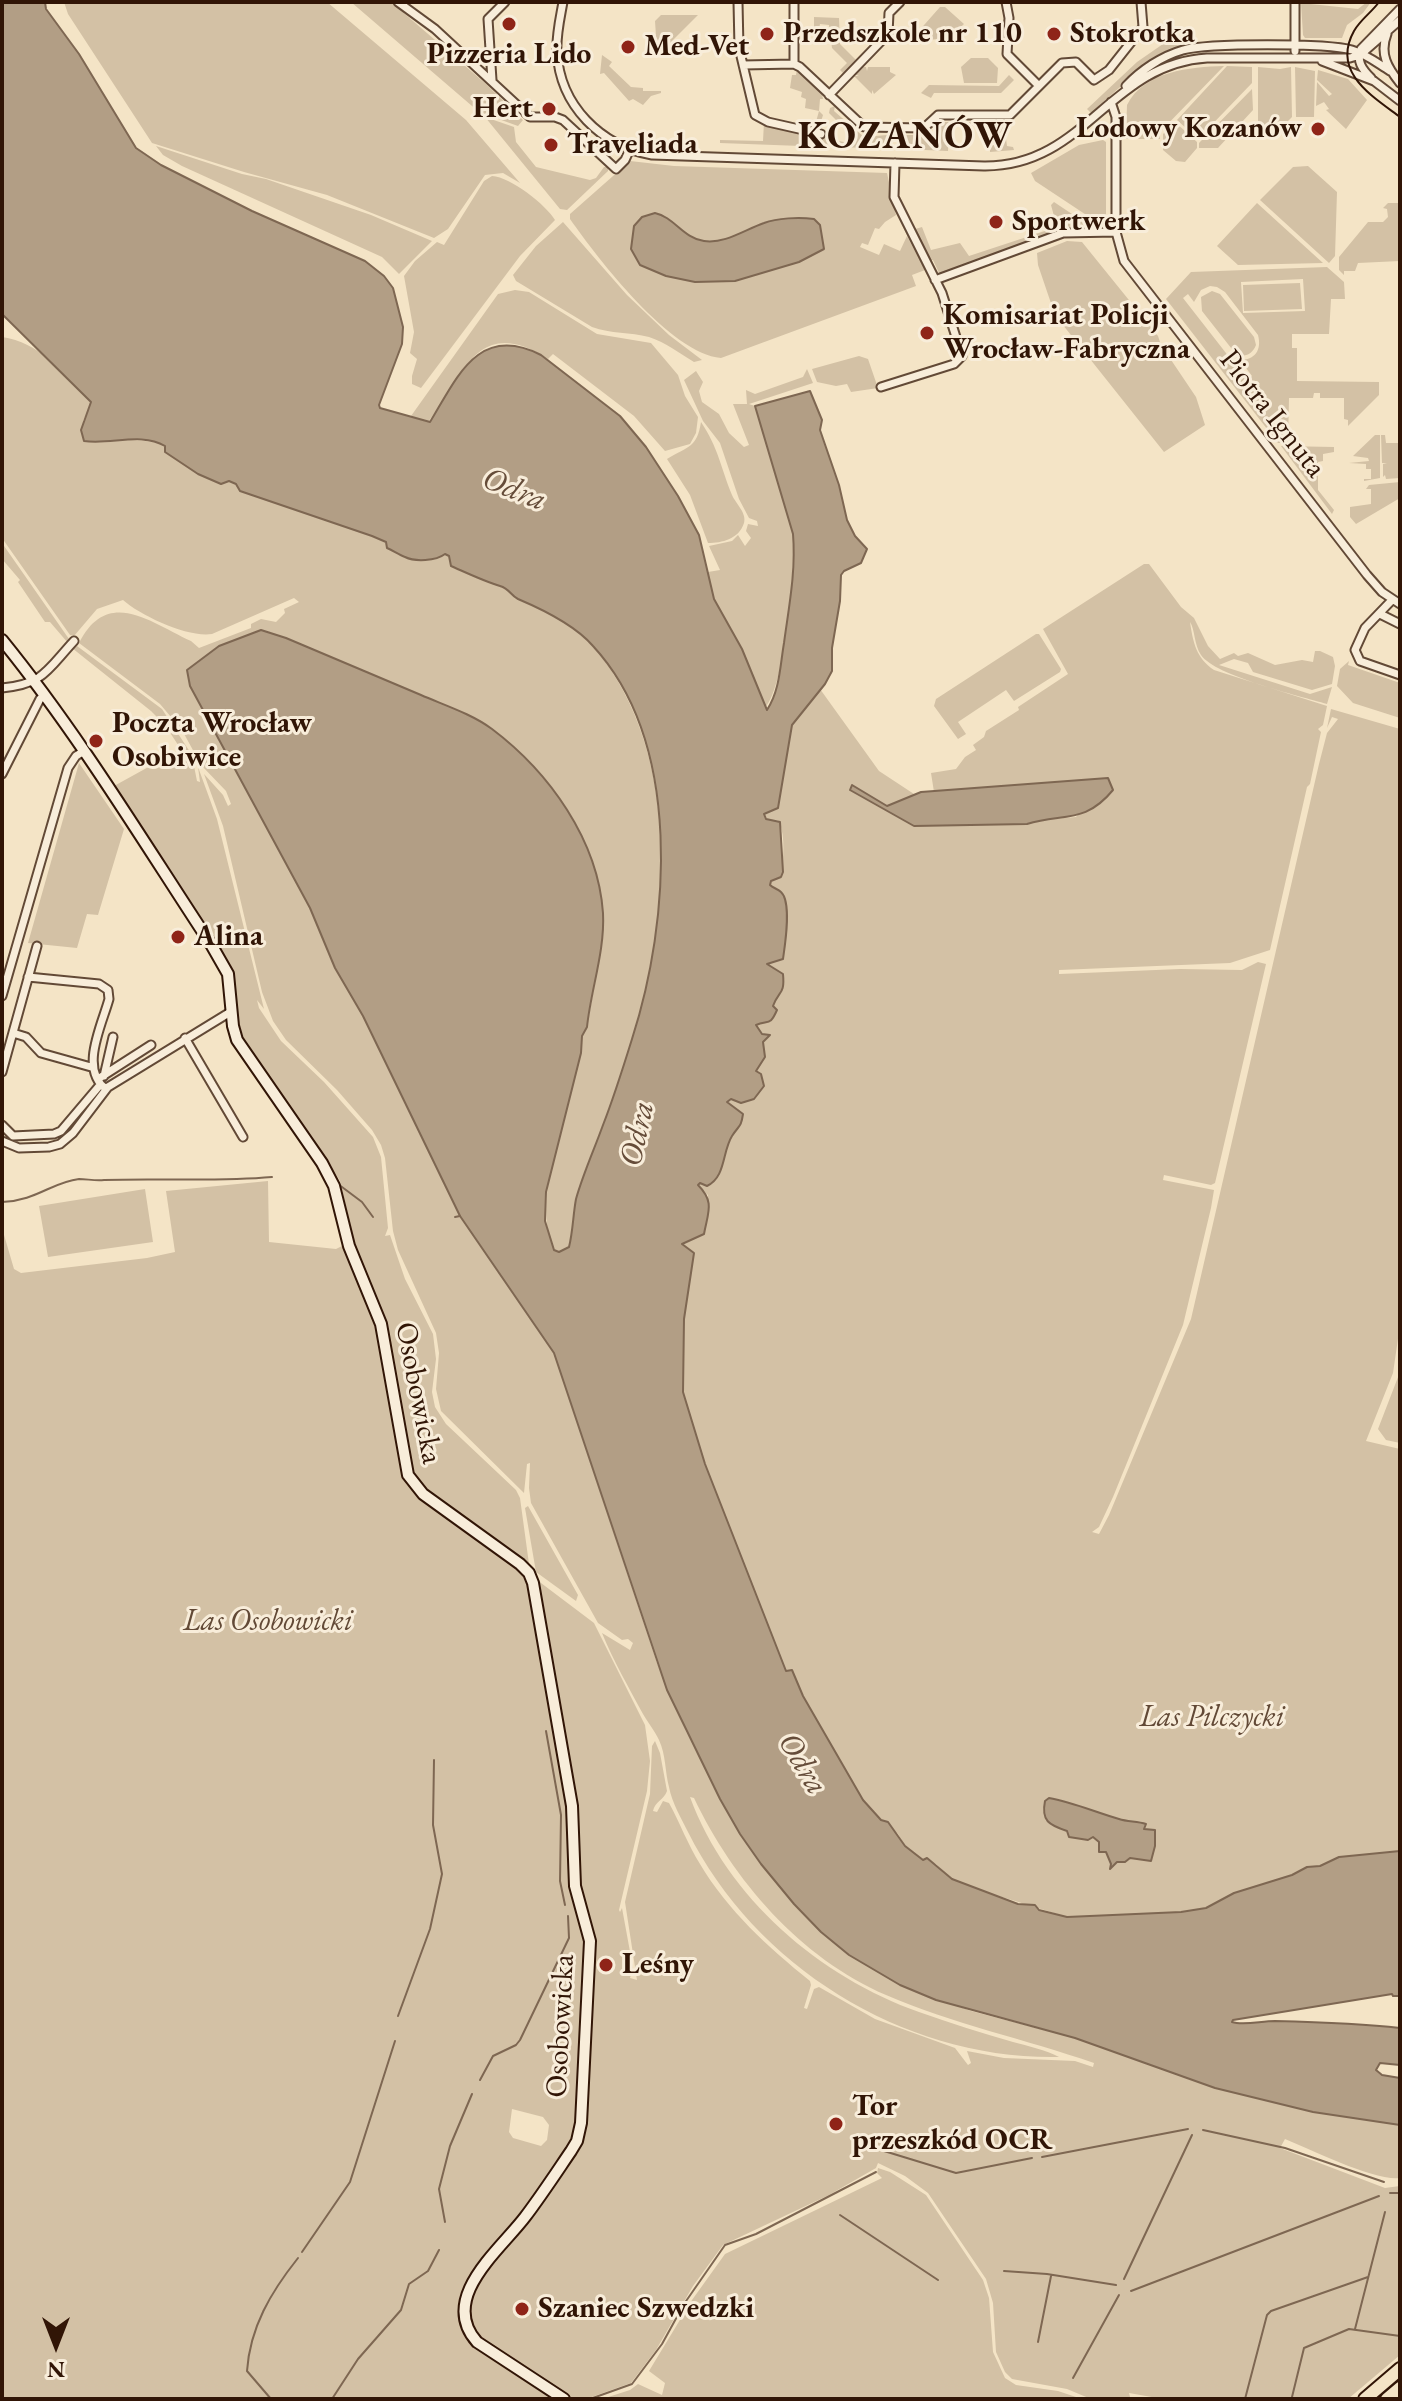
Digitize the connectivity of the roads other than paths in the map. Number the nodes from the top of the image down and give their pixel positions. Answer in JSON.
{"nodes":[{"id":1,"x":398,"y":2,"type":"edge"},
{"id":2,"x":505,"y":2,"type":"edge"},
{"id":3,"x":563,"y":2,"type":"edge"},
{"id":4,"x":738,"y":2,"type":"edge"},
{"id":5,"x":794,"y":2,"type":"edge"},
{"id":6,"x":900,"y":2,"type":"edge"},
{"id":7,"x":1006,"y":2,"type":"edge"},
{"id":8,"x":1141,"y":2,"type":"edge"},
{"id":9,"x":1295,"y":2,"type":"edge"},
{"id":10,"x":1400,"y":9,"type":"edge"},
{"id":11,"x":1400,"y":20,"type":"edge"},
{"id":12,"x":1392,"y":28,"type":"junction"},
{"id":13,"x":1364,"y":43,"type":"junction"},
{"id":14,"x":1202,"y":47,"type":"junction"},
{"id":15,"x":1295,"y":47,"type":"junction"},
{"id":16,"x":1333,"y":47,"type":"junction"},
{"id":17,"x":1361,"y":54,"type":"junction"},
{"id":18,"x":1207,"y":58,"type":"junction"},
{"id":19,"x":1295,"y":58,"type":"junction"},
{"id":20,"x":1316,"y":59,"type":"junction"},
{"id":21,"x":490,"y":61,"type":"junction"},
{"id":22,"x":472,"y":63,"type":"junction"},
{"id":23,"x":794,"y":64,"type":"junction"},
{"id":24,"x":743,"y":65,"type":"junction"},
{"id":25,"x":1390,"y":71,"type":"junction"},
{"id":26,"x":492,"y":80,"type":"junction"},
{"id":27,"x":1374,"y":81,"type":"junction"},
{"id":28,"x":1400,"y":83,"type":"edge"},
{"id":29,"x":1038,"y":85,"type":"junction"},
{"id":30,"x":829,"y":95,"type":"junction"},
{"id":31,"x":1400,"y":101,"type":"edge"},
{"id":32,"x":1111,"y":102,"type":"junction"},
{"id":33,"x":821,"y":134,"type":"dead end"},
{"id":34,"x":630,"y":149,"type":"junction"},
{"id":35,"x":895,"y":163,"type":"junction"},
{"id":36,"x":1116,"y":232,"type":"junction"},
{"id":37,"x":935,"y":280,"type":"junction"},
{"id":38,"x":881,"y":387,"type":"dead end"},
{"id":39,"x":1392,"y":600,"type":"junction"},
{"id":40,"x":1400,"y":604,"type":"edge"},
{"id":41,"x":1380,"y":614,"type":"junction"},
{"id":42,"x":1400,"y":624,"type":"edge"},
{"id":43,"x":2,"y":640,"type":"edge"},
{"id":44,"x":74,"y":641,"type":"dead end"},
{"id":45,"x":1400,"y":675,"type":"edge"},
{"id":46,"x":35,"y":682,"type":"junction"},
{"id":47,"x":2,"y":688,"type":"edge"},
{"id":48,"x":45,"y":695,"type":"junction"},
{"id":49,"x":84,"y":751,"type":"junction"},
{"id":50,"x":2,"y":774,"type":"edge"},
{"id":51,"x":37,"y":946,"type":"dead end"},
{"id":52,"x":28,"y":977,"type":"junction"},
{"id":53,"x":2,"y":996,"type":"edge"},
{"id":54,"x":232,"y":1011,"type":"junction"},
{"id":55,"x":13,"y":1033,"type":"junction"},
{"id":56,"x":113,"y":1037,"type":"dead end"},
{"id":57,"x":185,"y":1038,"type":"junction"},
{"id":58,"x":151,"y":1045,"type":"dead end"},
{"id":59,"x":91,"y":1067,"type":"junction"},
{"id":60,"x":2,"y":1072,"type":"edge"},
{"id":61,"x":102,"y":1082,"type":"junction"},
{"id":62,"x":2,"y":1125,"type":"edge"},
{"id":63,"x":243,"y":1137,"type":"dead end"},
{"id":64,"x":2,"y":1141,"type":"edge"},
{"id":65,"x":1400,"y":2369,"type":"edge"},
{"id":66,"x":1400,"y":2388,"type":"edge"},
{"id":67,"x":564,"y":2399,"type":"edge"},
{"id":68,"x":1365,"y":2399,"type":"edge"},
{"id":69,"x":1387,"y":2399,"type":"edge"}],
"edges":[{"from":1,"to":22,"type":"street"},
{"from":2,"to":21,"type":"street"},
{"from":3,"to":34,"type":"street"},
{"from":4,"to":24,"type":"street"},
{"from":5,"to":23,"type":"street"},
{"from":6,"to":30,"type":"street"},
{"from":7,"to":29,"type":"street"},
{"from":8,"to":29,"type":"street"},
{"from":9,"to":15,"type":"street"},
{"from":10,"to":13,"type":"street"},
{"from":11,"to":12,"type":"street"},
{"from":12,"to":17,"type":"street"},
{"from":12,"to":25,"type":"street"},
{"from":13,"to":16,"type":"street"},
{"from":13,"to":17,"type":"street"},
{"from":14,"to":15,"type":"street"},
{"from":14,"to":18,"type":"street"},
{"from":14,"to":32,"type":"street"},
{"from":15,"to":16,"type":"street"},
{"from":15,"to":19,"type":"street"},
{"from":16,"to":17,"type":"street"},
{"from":17,"to":20,"type":"street"},
{"from":17,"to":25,"type":"street"},
{"from":17,"to":27,"type":"street"},
{"from":18,"to":19,"type":"street"},
{"from":18,"to":32,"type":"street"},
{"from":19,"to":20,"type":"street"},
{"from":20,"to":27,"type":"street"},
{"from":21,"to":22,"type":"street"},
{"from":21,"to":26,"type":"street"},
{"from":22,"to":26,"type":"street"},
{"from":23,"to":24,"type":"street"},
{"from":23,"to":30,"type":"street"},
{"from":24,"to":33,"type":"street"},
{"from":25,"to":28,"type":"street"},
{"from":26,"to":34,"type":"street"},
{"from":27,"to":31,"type":"street"},
{"from":29,"to":30,"type":"street"},
{"from":32,"to":35,"type":"street"},
{"from":32,"to":36,"type":"street","name":"Piotra Ignuta"},
{"from":34,"to":35,"type":"street"},
{"from":35,"to":37,"type":"street"},
{"from":36,"to":37,"type":"street"},
{"from":36,"to":39,"type":"street","name":"Piotra Ignuta"},
{"from":37,"to":38,"type":"street"},
{"from":39,"to":40,"type":"street","name":"Piotra Ignuta"},
{"from":39,"to":41,"type":"street"},
{"from":41,"to":42,"type":"street"},
{"from":41,"to":45,"type":"street"},
{"from":43,"to":46,"type":"street","name":"Osobowicka"},
{"from":44,"to":46,"type":"street"},
{"from":46,"to":47,"type":"street"},
{"from":46,"to":48,"type":"street","name":"Osobowicka"},
{"from":48,"to":49,"type":"street","name":"Osobowicka"},
{"from":48,"to":50,"type":"street"},
{"from":49,"to":53,"type":"street"},
{"from":49,"to":54,"type":"street","name":"Osobowicka"},
{"from":51,"to":52,"type":"street"},
{"from":52,"to":55,"type":"street"},
{"from":52,"to":59,"type":"street"},
{"from":54,"to":57,"type":"street"},
{"from":54,"to":67,"type":"street","name":"Osobowicka"},
{"from":55,"to":59,"type":"street"},
{"from":55,"to":60,"type":"street"},
{"from":56,"to":61,"type":"street"},
{"from":57,"to":61,"type":"street"},
{"from":57,"to":63,"type":"street"},
{"from":58,"to":61,"type":"street"},
{"from":59,"to":61,"type":"street"},
{"from":61,"to":62,"type":"street"},
{"from":61,"to":64,"type":"street"},
{"from":65,"to":68,"type":"highway"},
{"from":66,"to":69,"type":"highway"}]}
